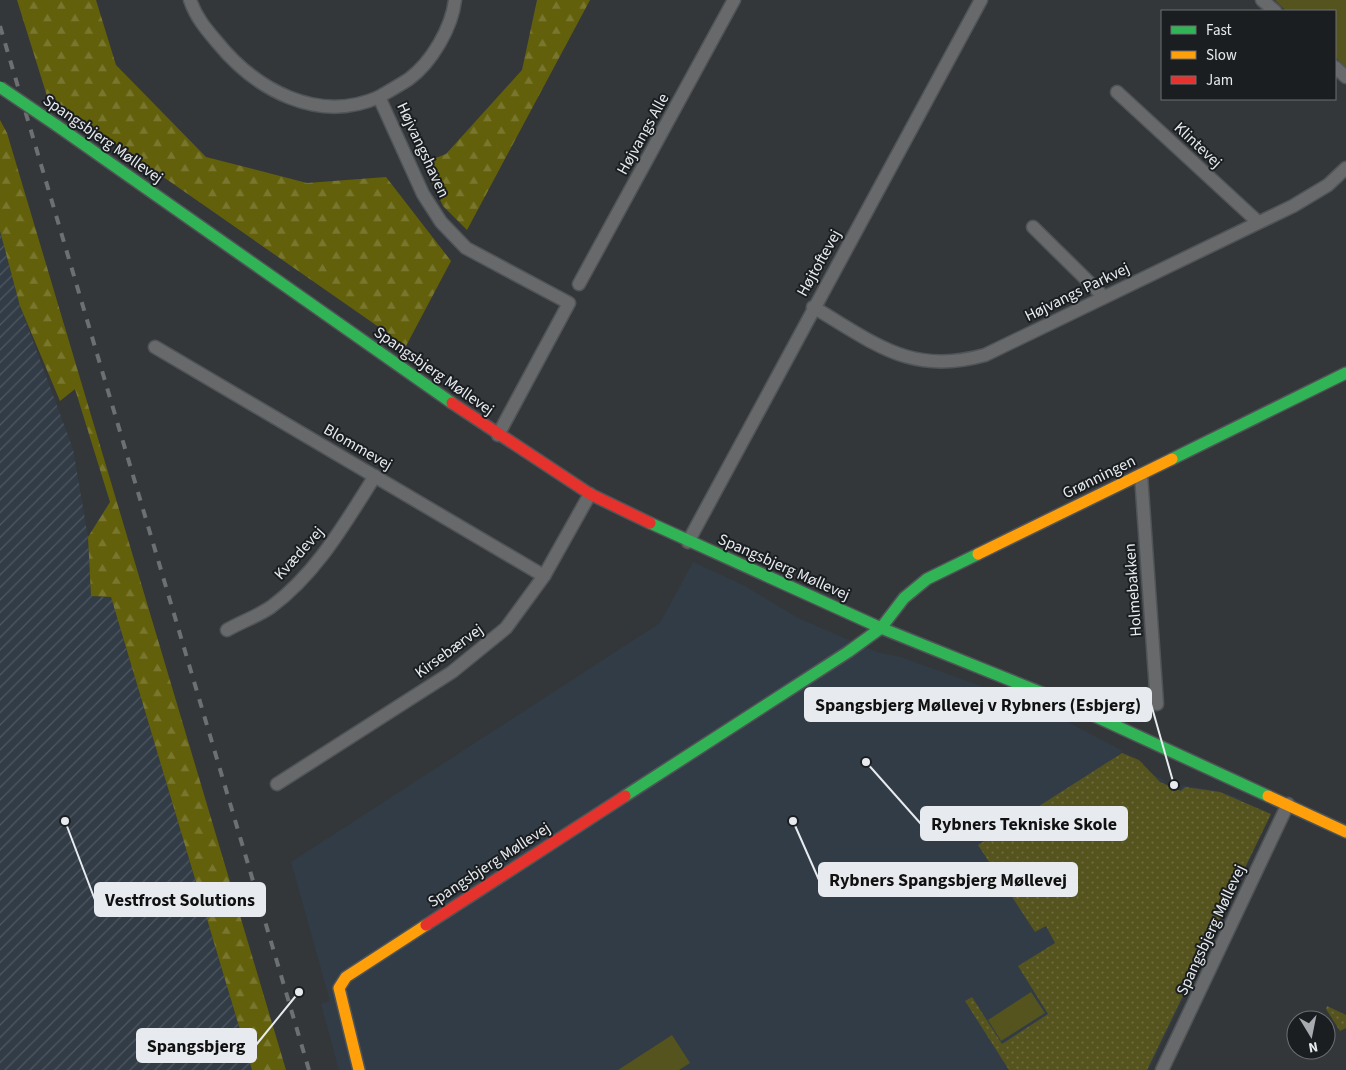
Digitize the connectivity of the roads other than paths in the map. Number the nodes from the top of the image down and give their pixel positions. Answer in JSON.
{"nodes":[{"id":1,"x":190,"y":0,"type":"edge"},
{"id":2,"x":455,"y":0,"type":"edge"},
{"id":3,"x":734,"y":0,"type":"edge"},
{"id":4,"x":981,"y":0,"type":"edge"},
{"id":5,"x":1262,"y":0,"type":"edge"},
{"id":6,"x":1273,"y":10,"type":"edge"},
{"id":7,"x":1336,"y":68,"type":"edge"},
{"id":8,"x":1346,"y":77,"type":"edge"},
{"id":9,"x":0,"y":87,"type":"edge"},
{"id":10,"x":1116,"y":92,"type":"dead end"},
{"id":11,"x":379,"y":96,"type":"junction"},
{"id":12,"x":1346,"y":168,"type":"edge"},
{"id":13,"x":1258,"y":222,"type":"junction"},
{"id":14,"x":1033,"y":227,"type":"dead end"},
{"id":15,"x":579,"y":284,"type":"dead end"},
{"id":16,"x":1104,"y":297,"type":"junction"},
{"id":17,"x":813,"y":307,"type":"junction"},
{"id":18,"x":155,"y":347,"type":"dead end"},
{"id":19,"x":1346,"y":373,"type":"edge"},
{"id":20,"x":498,"y":435,"type":"junction"},
{"id":21,"x":1141,"y":475,"type":"junction"},
{"id":22,"x":375,"y":476,"type":"junction"},
{"id":23,"x":590,"y":494,"type":"junction"},
{"id":24,"x":688,"y":542,"type":"junction"},
{"id":25,"x":544,"y":576,"type":"junction"},
{"id":26,"x":881,"y":628,"type":"junction"},
{"id":27,"x":227,"y":630,"type":"dead end"},
{"id":28,"x":1157,"y":704,"type":"dead end"},
{"id":29,"x":277,"y":784,"type":"dead end"},
{"id":30,"x":1288,"y":804,"type":"junction"},
{"id":31,"x":1346,"y":832,"type":"edge"},
{"id":32,"x":359,"y":1070,"type":"edge"},
{"id":33,"x":1162,"y":1070,"type":"edge"}],
"edges":[{"from":1,"to":11,"type":"street"},
{"from":2,"to":11,"type":"street","name":"Højvangshaven"},
{"from":3,"to":15,"type":"street","name":"Højvangs Alle"},
{"from":4,"to":17,"type":"street","name":"Højtoftevej"},
{"from":5,"to":6,"type":"street"},
{"from":7,"to":8,"type":"street"},
{"from":9,"to":20,"type":"street","name":"Spangsbjerg Møllevej","bridge":true},
{"from":10,"to":13,"type":"street","name":"Klintevej"},
{"from":11,"to":20,"type":"street","name":"Højvangshaven"},
{"from":12,"to":13,"type":"street","name":"Højvangs Parkvej"},
{"from":13,"to":16,"type":"street","name":"Højvangs Parkvej"},
{"from":14,"to":16,"type":"street"},
{"from":16,"to":17,"type":"street","name":"Højvangs Parkvej"},
{"from":17,"to":24,"type":"street","name":"Højtoftevej"},
{"from":18,"to":22,"type":"street","name":"Blommevej"},
{"from":19,"to":21,"type":"street","name":"Grønningen"},
{"from":20,"to":23,"type":"street","name":"Spangsbjerg Møllevej"},
{"from":21,"to":26,"type":"street","name":"Grønningen"},
{"from":21,"to":28,"type":"street","name":"Holmebakken"},
{"from":22,"to":25,"type":"street","name":"Blommevej"},
{"from":22,"to":27,"type":"street","name":"Kvædevej"},
{"from":23,"to":24,"type":"street","name":"Spangsbjerg Møllevej"},
{"from":23,"to":25,"type":"street","name":"Kirsebærvej"},
{"from":24,"to":26,"type":"street","name":"Spangsbjerg Møllevej"},
{"from":25,"to":29,"type":"street","name":"Kirsebærvej"},
{"from":26,"to":30,"type":"street","name":"Spangsbjerg Møllevej"},
{"from":26,"to":32,"type":"street","name":"Spangsbjerg Møllevej"},
{"from":30,"to":31,"type":"street","name":"Spangsbjerg Møllevej"},
{"from":30,"to":33,"type":"street","name":"Spangsbjerg Møllevej"}]}
